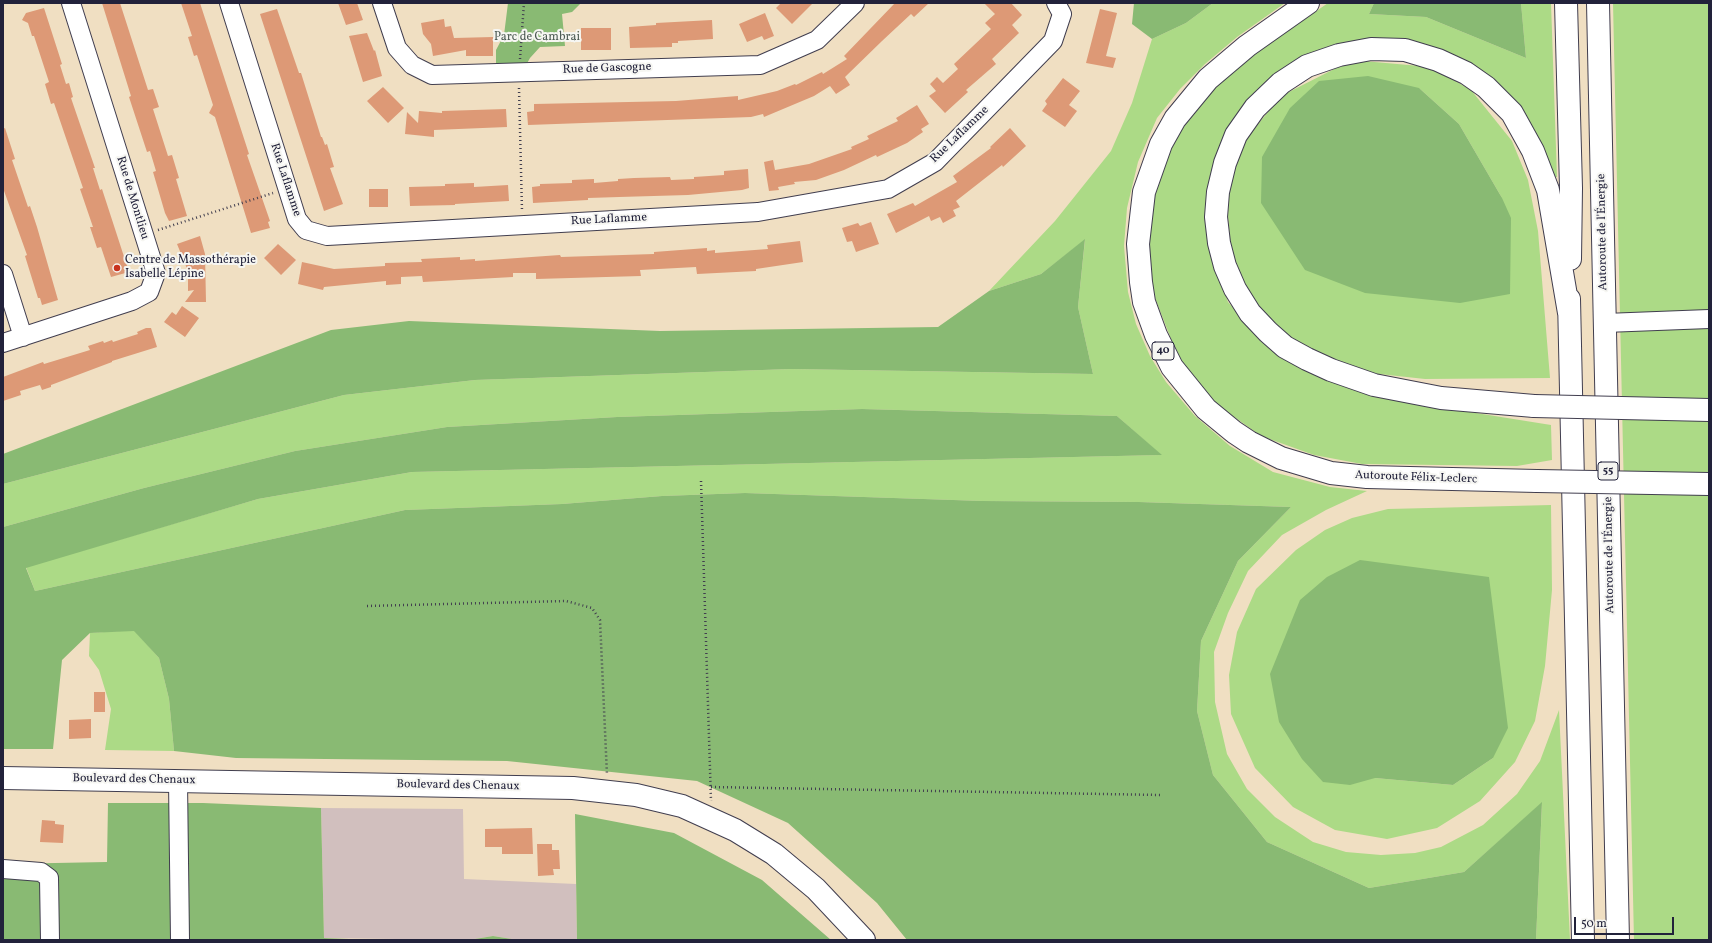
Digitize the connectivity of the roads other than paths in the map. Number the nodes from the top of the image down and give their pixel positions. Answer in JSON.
{"nodes":[{"id":1,"x":71,"y":3,"type":"edge"},
{"id":2,"x":229,"y":3,"type":"edge"},
{"id":3,"x":382,"y":3,"type":"edge"},
{"id":4,"x":1056,"y":3,"type":"edge"},
{"id":5,"x":1308,"y":3,"type":"edge"},
{"id":6,"x":1566,"y":3,"type":"edge"},
{"id":7,"x":1598,"y":3,"type":"edge"},
{"id":8,"x":852,"y":4,"type":"edge"},
{"id":9,"x":3,"y":274,"type":"edge"},
{"id":10,"x":1569,"y":313,"type":"junction"},
{"id":11,"x":1709,"y":320,"type":"edge"},
{"id":12,"x":1605,"y":323,"type":"junction"},
{"id":13,"x":23,"y":337,"type":"junction"},
{"id":14,"x":3,"y":343,"type":"edge"},
{"id":15,"x":1709,"y":410,"type":"edge"},
{"id":16,"x":1709,"y":484,"type":"edge"},
{"id":17,"x":3,"y":778,"type":"edge"},
{"id":18,"x":178,"y":781,"type":"junction"},
{"id":19,"x":3,"y":869,"type":"edge"},
{"id":20,"x":50,"y":940,"type":"edge"},
{"id":21,"x":180,"y":940,"type":"edge"},
{"id":22,"x":864,"y":940,"type":"edge"},
{"id":23,"x":1583,"y":940,"type":"edge"},
{"id":24,"x":1618,"y":940,"type":"edge"}],
"edges":[{"from":1,"to":13,"type":"street","name":"Rue de Montlieu"},
{"from":2,"to":4,"type":"street","name":"Rue Laflamme"},
{"from":3,"to":8,"type":"street","name":"Rue de Gascogne"},
{"from":5,"to":16,"type":"main road","name":"Autoroute Félix-Leclerc","number":"40","bridge":true},
{"from":6,"to":10,"type":"main road"},
{"from":7,"to":12,"type":"main road","name":"Autoroute de l'Énergie","number":"55"},
{"from":9,"to":13,"type":"street"},
{"from":10,"to":15,"type":"main road","bridge":true},
{"from":10,"to":23,"type":"main road"},
{"from":11,"to":12,"type":"street"},
{"from":12,"to":24,"type":"main road","name":"Autoroute de l'Énergie","number":"55"},
{"from":13,"to":14,"type":"street","name":"Rue de Montlieu"},
{"from":17,"to":18,"type":"main road","name":"Boulevard des Chenaux"},
{"from":18,"to":21,"type":"street"},
{"from":18,"to":22,"type":"main road","name":"Boulevard des Chenaux"},
{"from":19,"to":20,"type":"street"}]}
